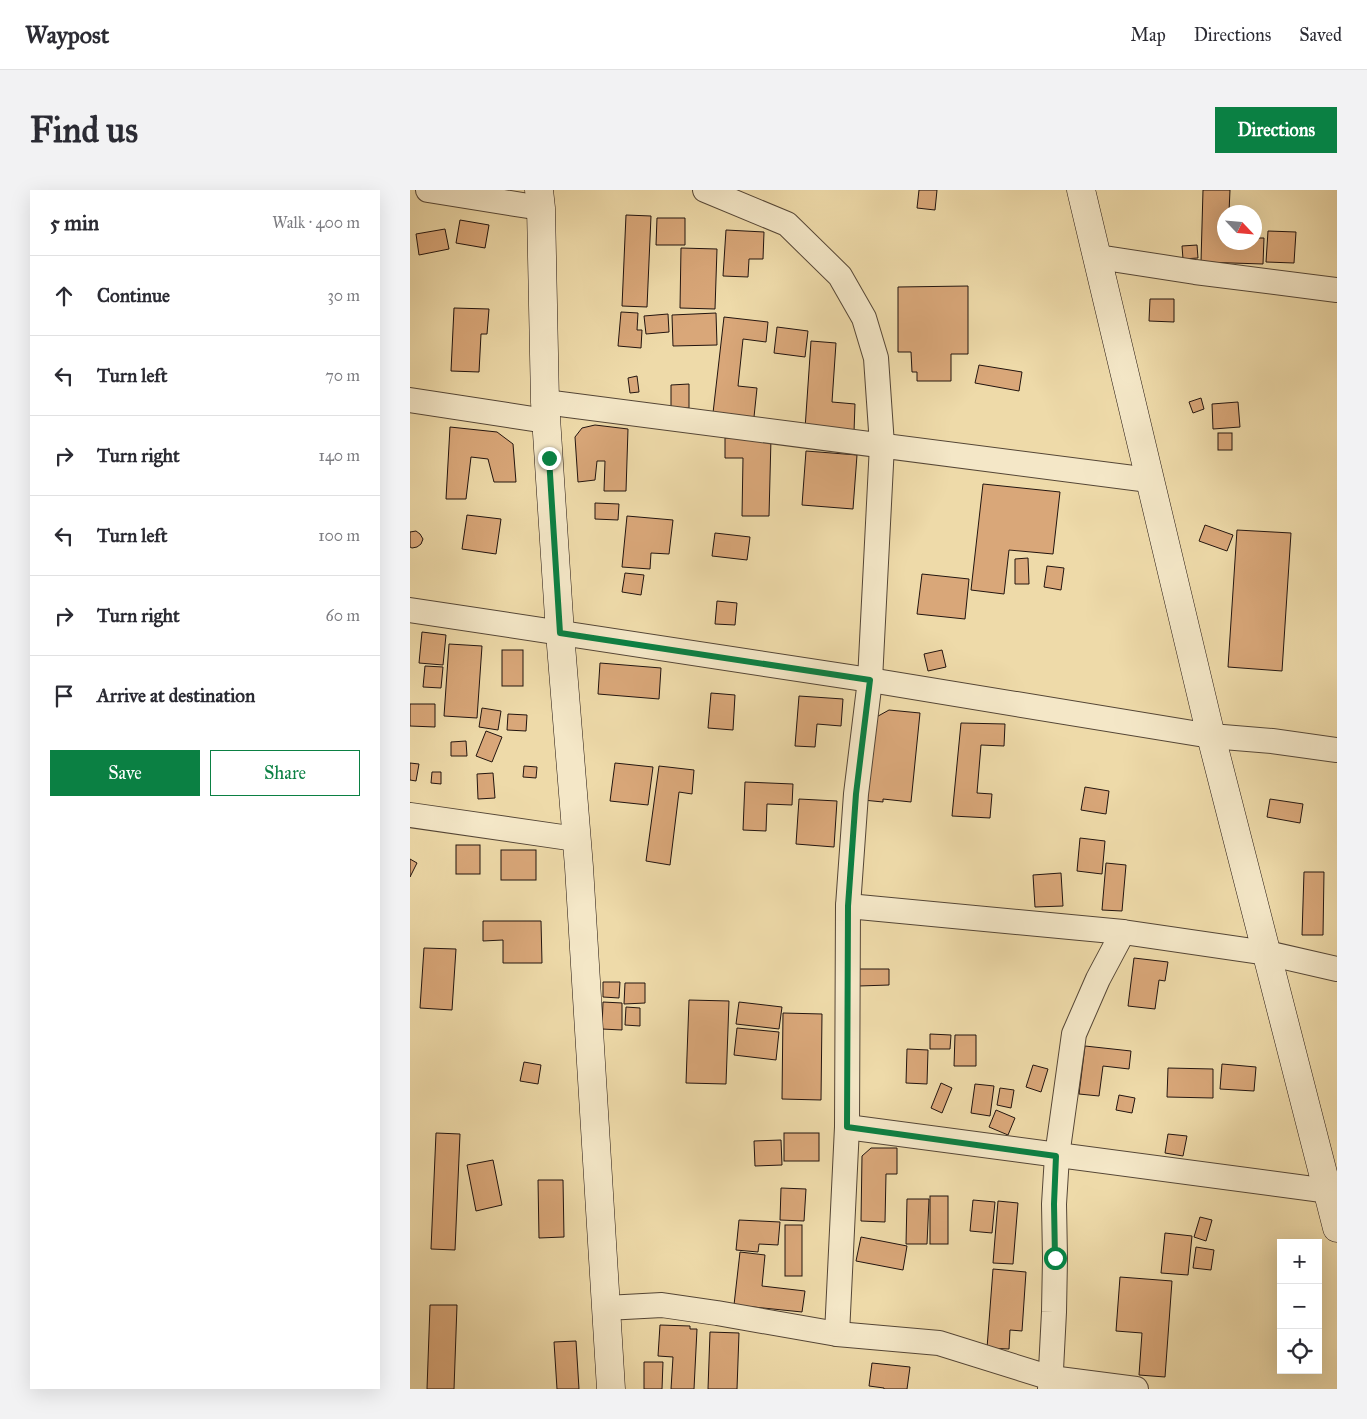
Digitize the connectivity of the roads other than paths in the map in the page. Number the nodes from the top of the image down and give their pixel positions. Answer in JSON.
{"nodes":[{"id":1,"x":428,"y":190,"type":"edge"},
{"id":2,"x":705,"y":190,"type":"edge"},
{"id":3,"x":1081,"y":190,"type":"edge"},
{"id":4,"x":540,"y":199,"type":"edge"},
{"id":5,"x":1098,"y":257,"type":"junction"},
{"id":6,"x":1337,"y":290,"type":"edge"},
{"id":7,"x":410,"y":400,"type":"edge"},
{"id":8,"x":545,"y":411,"type":"junction"},
{"id":9,"x":882,"y":445,"type":"junction"},
{"id":10,"x":1149,"y":480,"type":"junction"},
{"id":11,"x":410,"y":610,"type":"edge"},
{"id":12,"x":560,"y":633,"type":"junction"},
{"id":13,"x":870,"y":680,"type":"junction"},
{"id":14,"x":1211,"y":736,"type":"junction"},
{"id":15,"x":1337,"y":750,"type":"edge"},
{"id":16,"x":410,"y":815,"type":"edge"},
{"id":17,"x":576,"y":839,"type":"junction"},
{"id":18,"x":848,"y":906,"type":"junction"},
{"id":19,"x":1122,"y":932,"type":"junction"},
{"id":20,"x":1267,"y":953,"type":"junction"},
{"id":21,"x":1337,"y":968,"type":"edge"},
{"id":22,"x":847,"y":1127,"type":"junction"},
{"id":23,"x":1056,"y":1156,"type":"junction"},
{"id":24,"x":1332,"y":1192,"type":"edge"},
{"id":25,"x":1337,"y":1228,"type":"edge"},
{"id":26,"x":606,"y":1308,"type":"junction"},
{"id":27,"x":837,"y":1334,"type":"junction"},
{"id":28,"x":1051,"y":1383,"type":"edge"},
{"id":29,"x":611,"y":1389,"type":"edge"},
{"id":30,"x":1136,"y":1389,"type":"edge"}],
"edges":[{"from":1,"to":4,"type":"street"},
{"from":2,"to":9,"type":"street"},
{"from":3,"to":5,"type":"main road"},
{"from":4,"to":8,"type":"main road"},
{"from":5,"to":6,"type":"street"},
{"from":5,"to":10,"type":"main road"},
{"from":7,"to":8,"type":"street"},
{"from":8,"to":9,"type":"street"},
{"from":8,"to":12,"type":"main road"},
{"from":9,"to":10,"type":"street"},
{"from":9,"to":13,"type":"street"},
{"from":10,"to":14,"type":"main road"},
{"from":11,"to":12,"type":"street"},
{"from":12,"to":13,"type":"street"},
{"from":12,"to":17,"type":"main road"},
{"from":13,"to":14,"type":"street"},
{"from":13,"to":18,"type":"street"},
{"from":14,"to":15,"type":"street"},
{"from":14,"to":20,"type":"main road"},
{"from":16,"to":17,"type":"street"},
{"from":17,"to":26,"type":"main road"},
{"from":18,"to":19,"type":"street"},
{"from":18,"to":22,"type":"street"},
{"from":19,"to":20,"type":"street"},
{"from":19,"to":23,"type":"street"},
{"from":20,"to":21,"type":"street"},
{"from":20,"to":24,"type":"main road"},
{"from":22,"to":23,"type":"street"},
{"from":22,"to":27,"type":"street"},
{"from":23,"to":24,"type":"street"},
{"from":23,"to":28,"type":"street"},
{"from":24,"to":25,"type":"main road"},
{"from":26,"to":27,"type":"street"},
{"from":26,"to":29,"type":"main road"},
{"from":27,"to":28,"type":"street"},
{"from":28,"to":30,"type":"street"}]}
